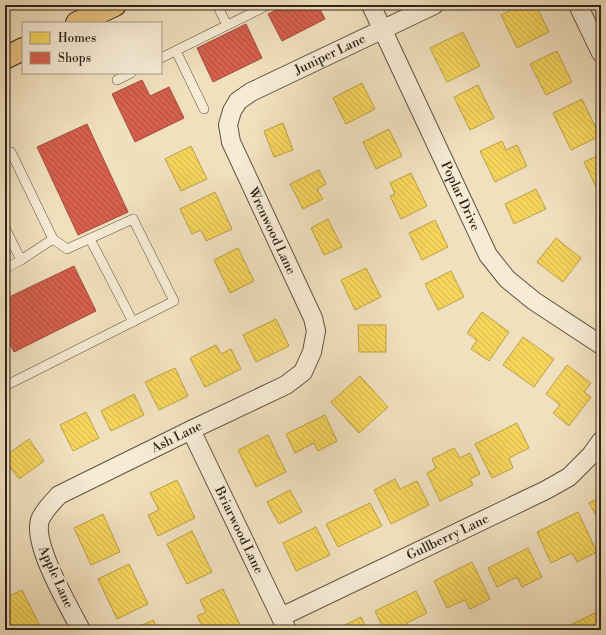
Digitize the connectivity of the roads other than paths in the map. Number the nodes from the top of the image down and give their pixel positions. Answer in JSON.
{"nodes":[{"id":1,"x":217,"y":5,"type":"edge"},
{"id":2,"x":268,"y":5,"type":"edge"},
{"id":3,"x":371,"y":5,"type":"edge"},
{"id":4,"x":434,"y":5,"type":"edge"},
{"id":5,"x":578,"y":5,"type":"edge"},
{"id":6,"x":106,"y":7,"type":"edge"},
{"id":7,"x":79,"y":22,"type":"edge"},
{"id":8,"x":227,"y":25,"type":"junction"},
{"id":9,"x":383,"y":30,"type":"junction"},
{"id":10,"x":22,"y":50,"type":"edge"},
{"id":11,"x":176,"y":51,"type":"junction"},
{"id":12,"x":601,"y":53,"type":"edge"},
{"id":13,"x":5,"y":58,"type":"edge"},
{"id":14,"x":162,"y":58,"type":"edge"},
{"id":15,"x":129,"y":74,"type":"edge"},
{"id":16,"x":117,"y":80,"type":"dead end"},
{"id":17,"x":204,"y":109,"type":"dead end"},
{"id":18,"x":232,"y":112,"type":"joint"},
{"id":19,"x":5,"y":153,"type":"edge"},
{"id":20,"x":5,"y":228,"type":"edge"},
{"id":21,"x":90,"y":238,"type":"junction"},
{"id":22,"x":53,"y":239,"type":"junction"},
{"id":23,"x":21,"y":260,"type":"junction"},
{"id":24,"x":5,"y":269,"type":"edge"},
{"id":25,"x":132,"y":322,"type":"junction"},
{"id":26,"x":601,"y":345,"type":"edge"},
{"id":27,"x":312,"y":352,"type":"joint"},
{"id":28,"x":5,"y":386,"type":"edge"},
{"id":29,"x":191,"y":430,"type":"junction"},
{"id":30,"x":601,"y":440,"type":"edge"},
{"id":31,"x":40,"y":522,"type":"joint"},
{"id":32,"x":284,"y":623,"type":"edge"},
{"id":33,"x":80,"y":630,"type":"edge"}],
"edges":[{"from":1,"to":8,"type":"lane"},
{"from":2,"to":8,"type":"lane"},
{"from":3,"to":9,"type":"street","name":"Poplar Drive"},
{"from":4,"to":9,"type":"street","name":"Juniper Lane"},
{"from":5,"to":12,"type":"street"},
{"from":6,"to":7,"type":"main road"},
{"from":8,"to":11,"type":"lane"},
{"from":9,"to":18,"type":"street","name":"Juniper Lane"},
{"from":9,"to":26,"type":"street","name":"Poplar Drive"},
{"from":10,"to":13,"type":"main road"},
{"from":11,"to":14,"type":"lane"},
{"from":11,"to":17,"type":"lane"},
{"from":15,"to":16,"type":"lane"},
{"from":18,"to":27,"type":"street","name":"Wrenwood Lane"},
{"from":19,"to":22,"type":"lane"},
{"from":20,"to":23,"type":"lane"},
{"from":21,"to":22,"type":"lane"},
{"from":21,"to":25,"type":"lane"},
{"from":21,"to":25,"type":"lane"},
{"from":22,"to":23,"type":"lane"},
{"from":23,"to":24,"type":"lane"},
{"from":25,"to":28,"type":"lane"},
{"from":27,"to":29,"type":"street","name":"Ash Lane"},
{"from":29,"to":31,"type":"street","name":"Ash Lane"},
{"from":29,"to":32,"type":"street","name":"Briarwood Lane"},
{"from":30,"to":32,"type":"street","name":"Gullberry Lane"},
{"from":31,"to":33,"type":"street","name":"Apple Lane"}]}
